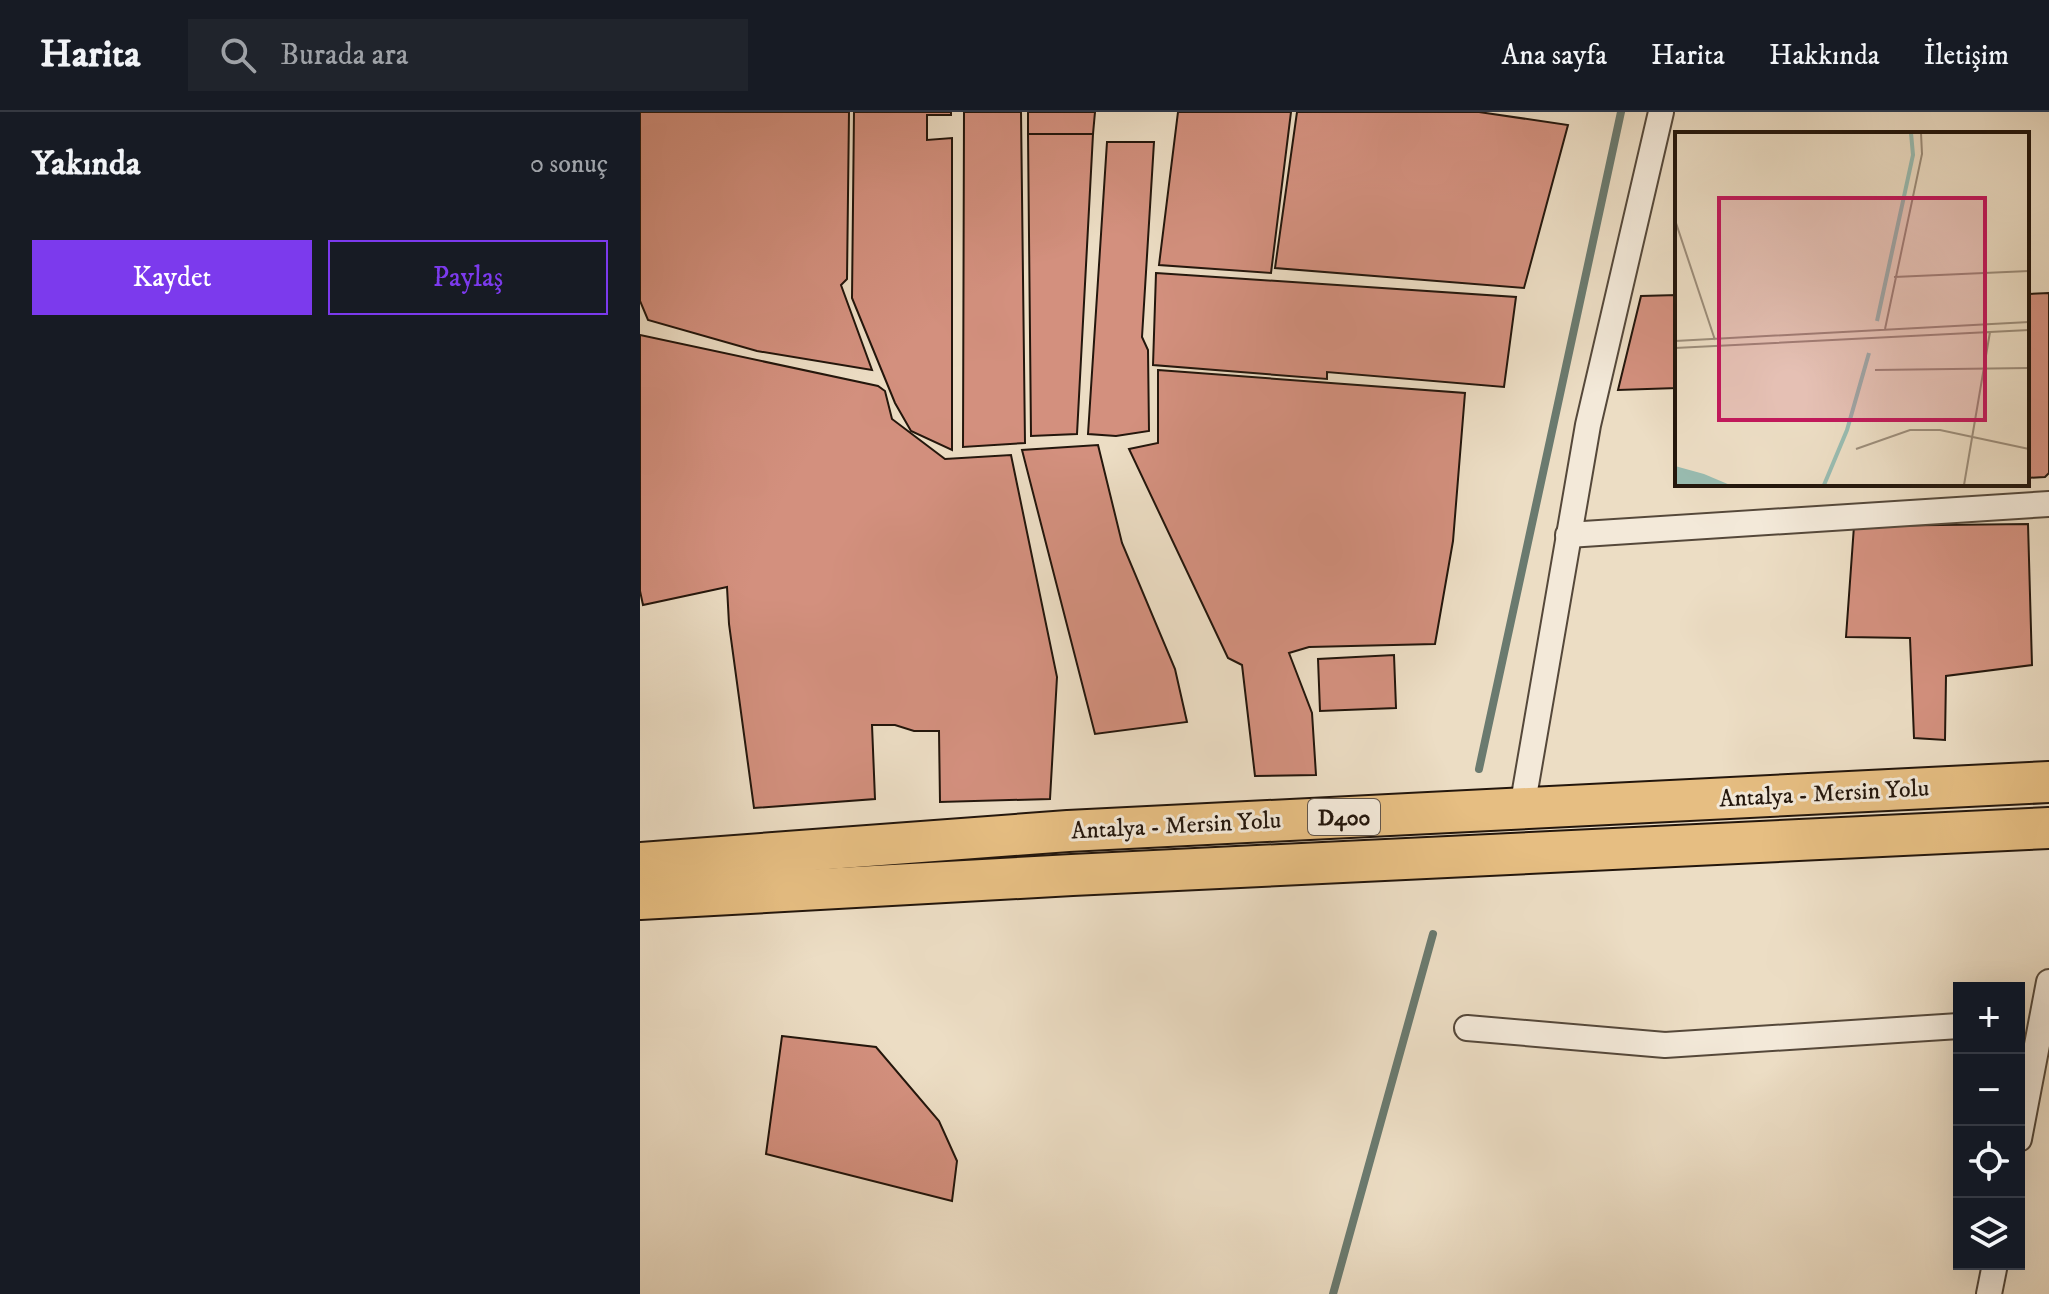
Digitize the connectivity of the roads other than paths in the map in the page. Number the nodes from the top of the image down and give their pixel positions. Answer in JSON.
{"nodes":[{"id":1,"x":1661,"y":112,"type":"edge"},
{"id":2,"x":2049,"y":504,"type":"edge"},
{"id":3,"x":1568,"y":535,"type":"junction"},
{"id":4,"x":2049,"y":782,"type":"edge"},
{"id":5,"x":1522,"y":808,"type":"junction"},
{"id":6,"x":2049,"y":828,"type":"edge"},
{"id":7,"x":640,"y":863,"type":"edge"},
{"id":8,"x":640,"y":899,"type":"edge"},
{"id":9,"x":2049,"y":982,"type":"edge"},
{"id":10,"x":2037,"y":1021,"type":"edge"},
{"id":11,"x":1953,"y":1026,"type":"edge"},
{"id":12,"x":1467,"y":1028,"type":"dead end"},
{"id":13,"x":2021,"y":1126,"type":"edge"},
{"id":14,"x":1994,"y":1270,"type":"edge"},
{"id":15,"x":1989,"y":1294,"type":"edge"}],
"edges":[{"from":1,"to":3,"type":"street"},
{"from":2,"to":3,"type":"street"},
{"from":3,"to":5,"type":"street"},
{"from":4,"to":5,"type":"highway","name":"Antalya - Mersin Yolu","number":"D400"},
{"from":5,"to":7,"type":"highway","name":"Antalya - Mersin Yolu","number":"D400"},
{"from":6,"to":8,"type":"highway","name":"Antalya - Mersin Yolu","number":"D400"},
{"from":9,"to":10,"type":"street"},
{"from":10,"to":13,"type":"street"},
{"from":11,"to":12,"type":"street"},
{"from":14,"to":15,"type":"street"}]}
